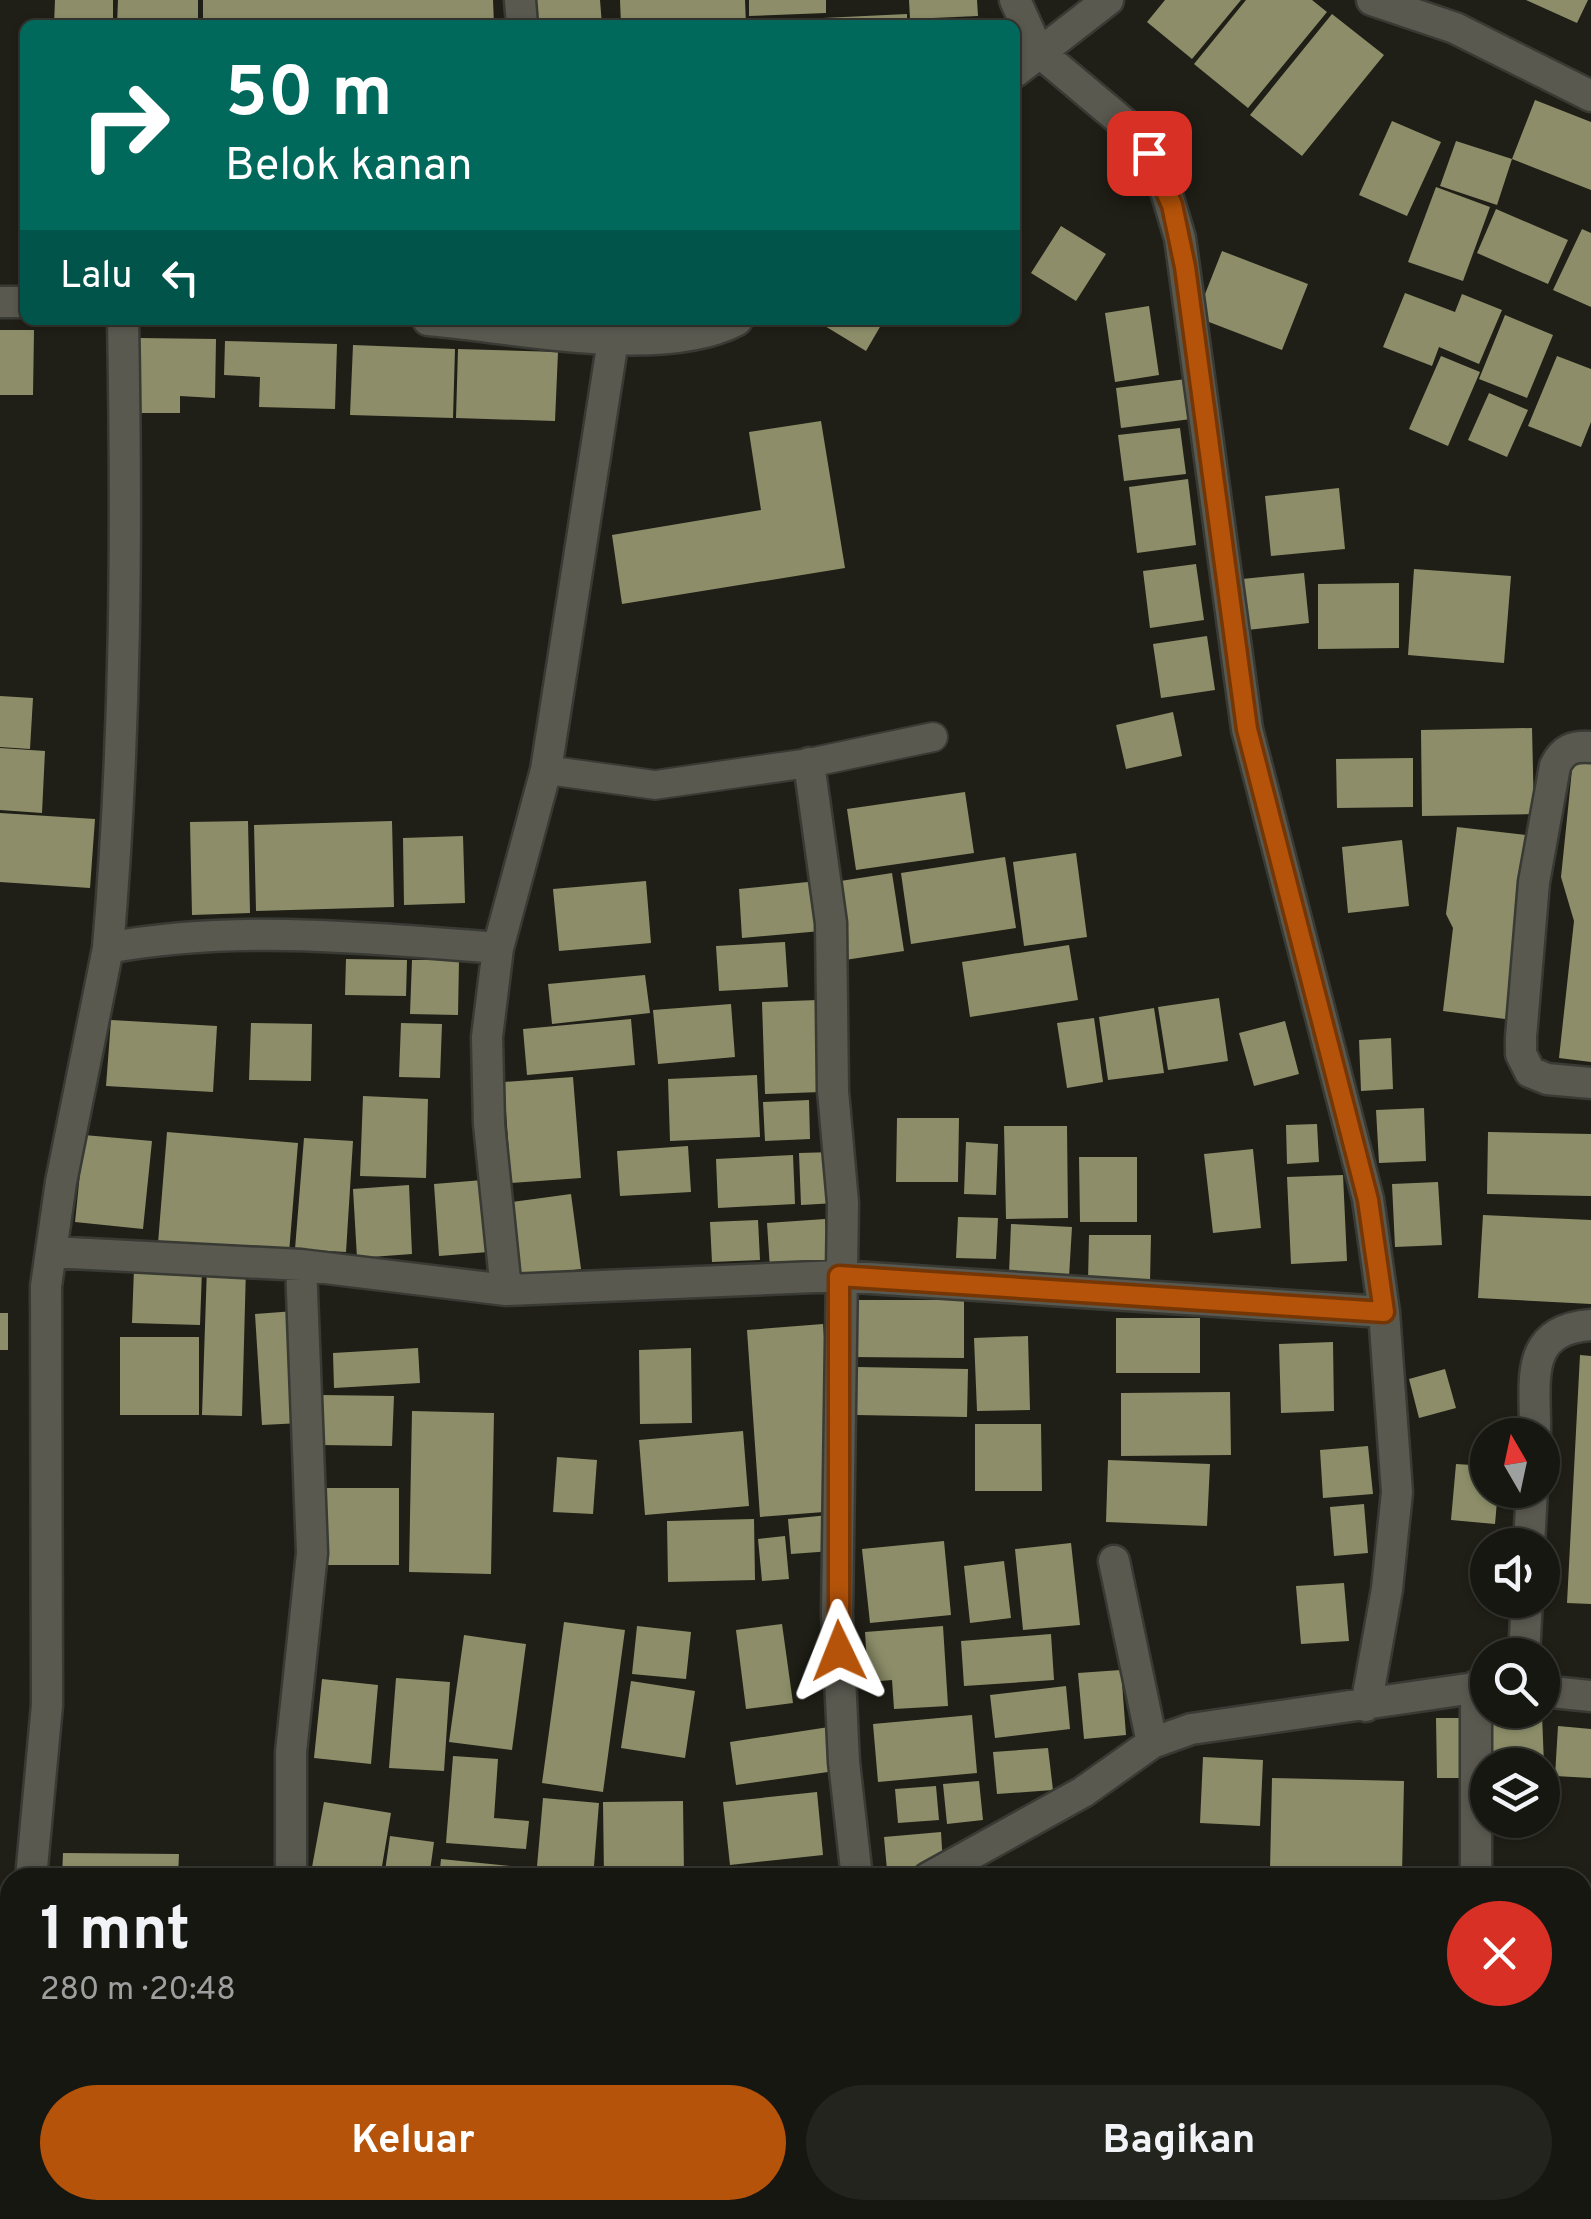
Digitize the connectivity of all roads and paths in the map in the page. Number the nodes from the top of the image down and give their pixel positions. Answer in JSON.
{"nodes":[{"id":1,"x":1015,"y":0,"type":"edge"},
{"id":2,"x":1108,"y":0,"type":"edge"},
{"id":3,"x":1372,"y":0,"type":"edge"},
{"id":4,"x":1404,"y":6,"type":"edge"},
{"id":5,"x":1038,"y":51,"type":"junction"},
{"id":6,"x":1020,"y":67,"type":"edge"},
{"id":7,"x":1591,"y":96,"type":"edge"},
{"id":8,"x":123,"y":325,"type":"edge"},
{"id":9,"x":537,"y":325,"type":"edge"},
{"id":10,"x":728,"y":325,"type":"edge"},
{"id":11,"x":612,"y":340,"type":"junction"},
{"id":12,"x":933,"y":737,"type":"dead end"},
{"id":13,"x":1591,"y":747,"type":"edge"},
{"id":14,"x":809,"y":762,"type":"junction"},
{"id":15,"x":546,"y":770,"type":"junction"},
{"id":16,"x":108,"y":948,"type":"junction"},
{"id":17,"x":498,"y":948,"type":"junction"},
{"id":18,"x":1591,"y":1083,"type":"edge"},
{"id":19,"x":51,"y":1252,"type":"junction"},
{"id":20,"x":301,"y":1265,"type":"junction"},
{"id":21,"x":839,"y":1276,"type":"junction"},
{"id":22,"x":506,"y":1290,"type":"junction"},
{"id":23,"x":1384,"y":1312,"type":"junction"},
{"id":24,"x":1591,"y":1325,"type":"edge"},
{"id":25,"x":1535,"y":1418,"type":"edge"},
{"id":26,"x":1114,"y":1561,"type":"dead end"},
{"id":27,"x":1470,"y":1688,"type":"edge"},
{"id":28,"x":1560,"y":1693,"type":"edge"},
{"id":29,"x":1591,"y":1696,"type":"edge"},
{"id":30,"x":1366,"y":1706,"type":"junction"},
{"id":31,"x":1481,"y":1728,"type":"edge"},
{"id":32,"x":1152,"y":1743,"type":"junction"},
{"id":33,"x":33,"y":1868,"type":"edge"},
{"id":34,"x":291,"y":1868,"type":"edge"},
{"id":35,"x":856,"y":1868,"type":"edge"},
{"id":36,"x":946,"y":1868,"type":"edge"},
{"id":37,"x":1476,"y":1868,"type":"edge"}],
"edges":[{"from":1,"to":5,"type":"street"},
{"from":2,"to":5,"type":"street"},
{"from":3,"to":4,"type":"street"},
{"from":4,"to":7,"type":"street"},
{"from":5,"to":6,"type":"street"},
{"from":5,"to":23,"type":"street"},
{"from":8,"to":16,"type":"street"},
{"from":9,"to":11,"type":"street"},
{"from":10,"to":11,"type":"street"},
{"from":11,"to":15,"type":"street"},
{"from":12,"to":14,"type":"lane"},
{"from":13,"to":18,"type":"street"},
{"from":14,"to":15,"type":"lane"},
{"from":14,"to":21,"type":"street"},
{"from":15,"to":17,"type":"street"},
{"from":16,"to":17,"type":"street"},
{"from":16,"to":19,"type":"street"},
{"from":17,"to":22,"type":"street"},
{"from":19,"to":20,"type":"street"},
{"from":19,"to":33,"type":"street"},
{"from":20,"to":22,"type":"street"},
{"from":20,"to":34,"type":"street"},
{"from":21,"to":22,"type":"street"},
{"from":21,"to":23,"type":"street"},
{"from":21,"to":35,"type":"street"},
{"from":23,"to":30,"type":"street"},
{"from":24,"to":25,"type":"street"},
{"from":26,"to":32,"type":"street"},
{"from":27,"to":30,"type":"street"},
{"from":28,"to":29,"type":"street"},
{"from":30,"to":32,"type":"street"},
{"from":31,"to":37,"type":"street"},
{"from":32,"to":36,"type":"street"}]}
